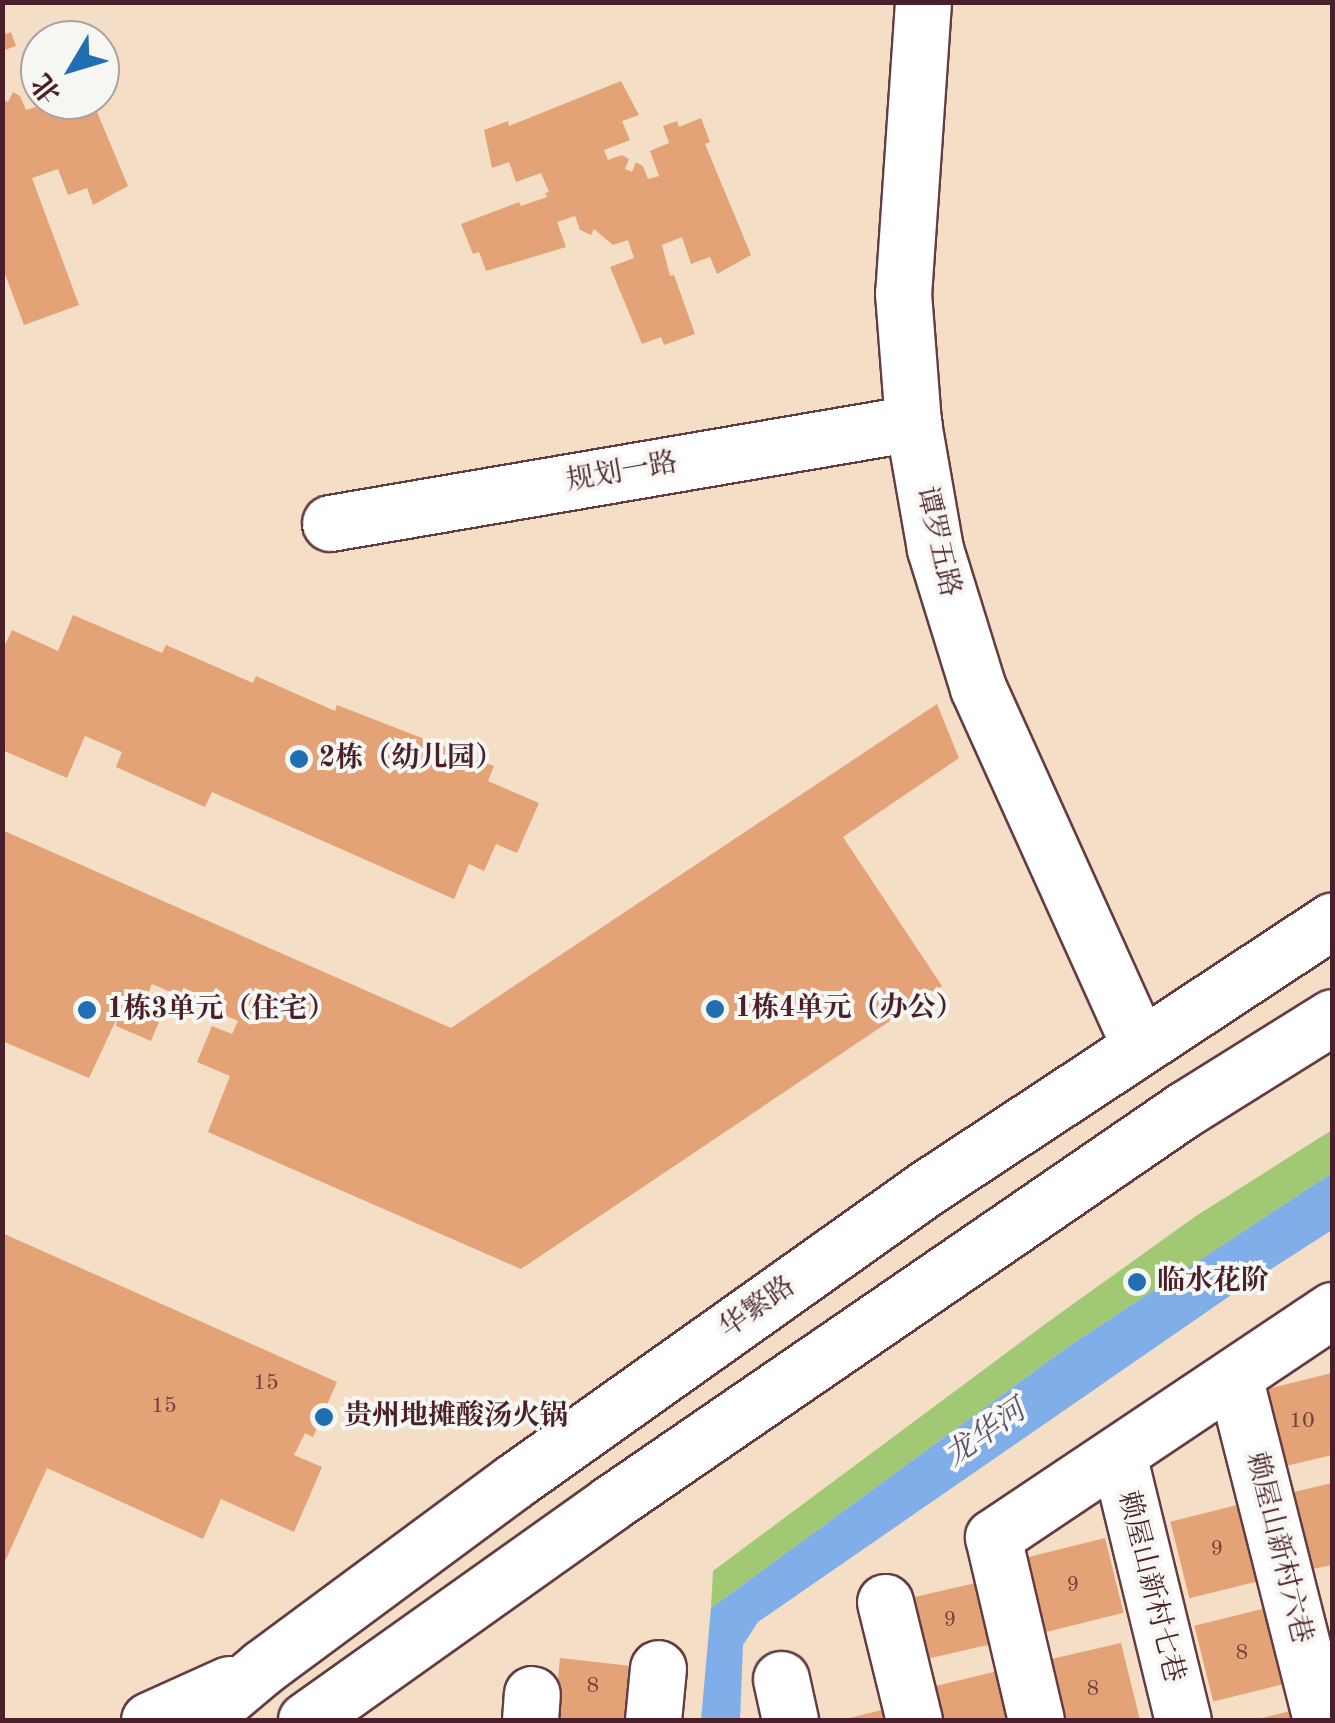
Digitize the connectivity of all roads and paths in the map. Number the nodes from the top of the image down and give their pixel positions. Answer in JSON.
{"nodes":[{"id":1,"x":922,"y":2,"type":"edge"},
{"id":2,"x":913,"y":423,"type":"junction"},
{"id":3,"x":330,"y":523,"type":"dead end"},
{"id":4,"x":1332,"y":921,"type":"edge"},
{"id":5,"x":1332,"y":1017,"type":"edge"},
{"id":6,"x":1138,"y":1045,"type":"junction"},
{"id":7,"x":1332,"y":1310,"type":"edge"},
{"id":8,"x":1234,"y":1376,"type":"junction"},
{"id":9,"x":1118,"y":1454,"type":"junction"},
{"id":10,"x":884,"y":1602,"type":"dead end"},
{"id":11,"x":263,"y":1668,"type":"junction"},
{"id":12,"x":149,"y":1720,"type":"edge"},
{"id":13,"x":200,"y":1720,"type":"edge"},
{"id":14,"x":306,"y":1720,"type":"edge"},
{"id":15,"x":914,"y":1720,"type":"edge"},
{"id":16,"x":1036,"y":1720,"type":"edge"},
{"id":17,"x":1183,"y":1720,"type":"edge"},
{"id":18,"x":1321,"y":1720,"type":"edge"}],
"edges":[{"from":1,"to":2,"type":"main road","name":"谭罗五路"},
{"from":2,"to":3,"type":"main road","name":"规划一路"},
{"from":2,"to":6,"type":"main road","name":"谭罗五路"},
{"from":4,"to":6,"type":"main road","name":"华繁路"},
{"from":5,"to":14,"type":"main road"},
{"from":6,"to":11,"type":"main road","name":"华繁路"},
{"from":7,"to":8,"type":"main road"},
{"from":8,"to":9,"type":"main road"},
{"from":8,"to":18,"type":"main road","name":"赖屋山新村六巷"},
{"from":9,"to":16,"type":"main road"},
{"from":9,"to":17,"type":"main road","name":"赖屋山新村七巷"},
{"from":10,"to":15,"type":"main road"},
{"from":11,"to":12,"type":"main road"},
{"from":11,"to":13,"type":"main road","name":"华繁路"}]}
